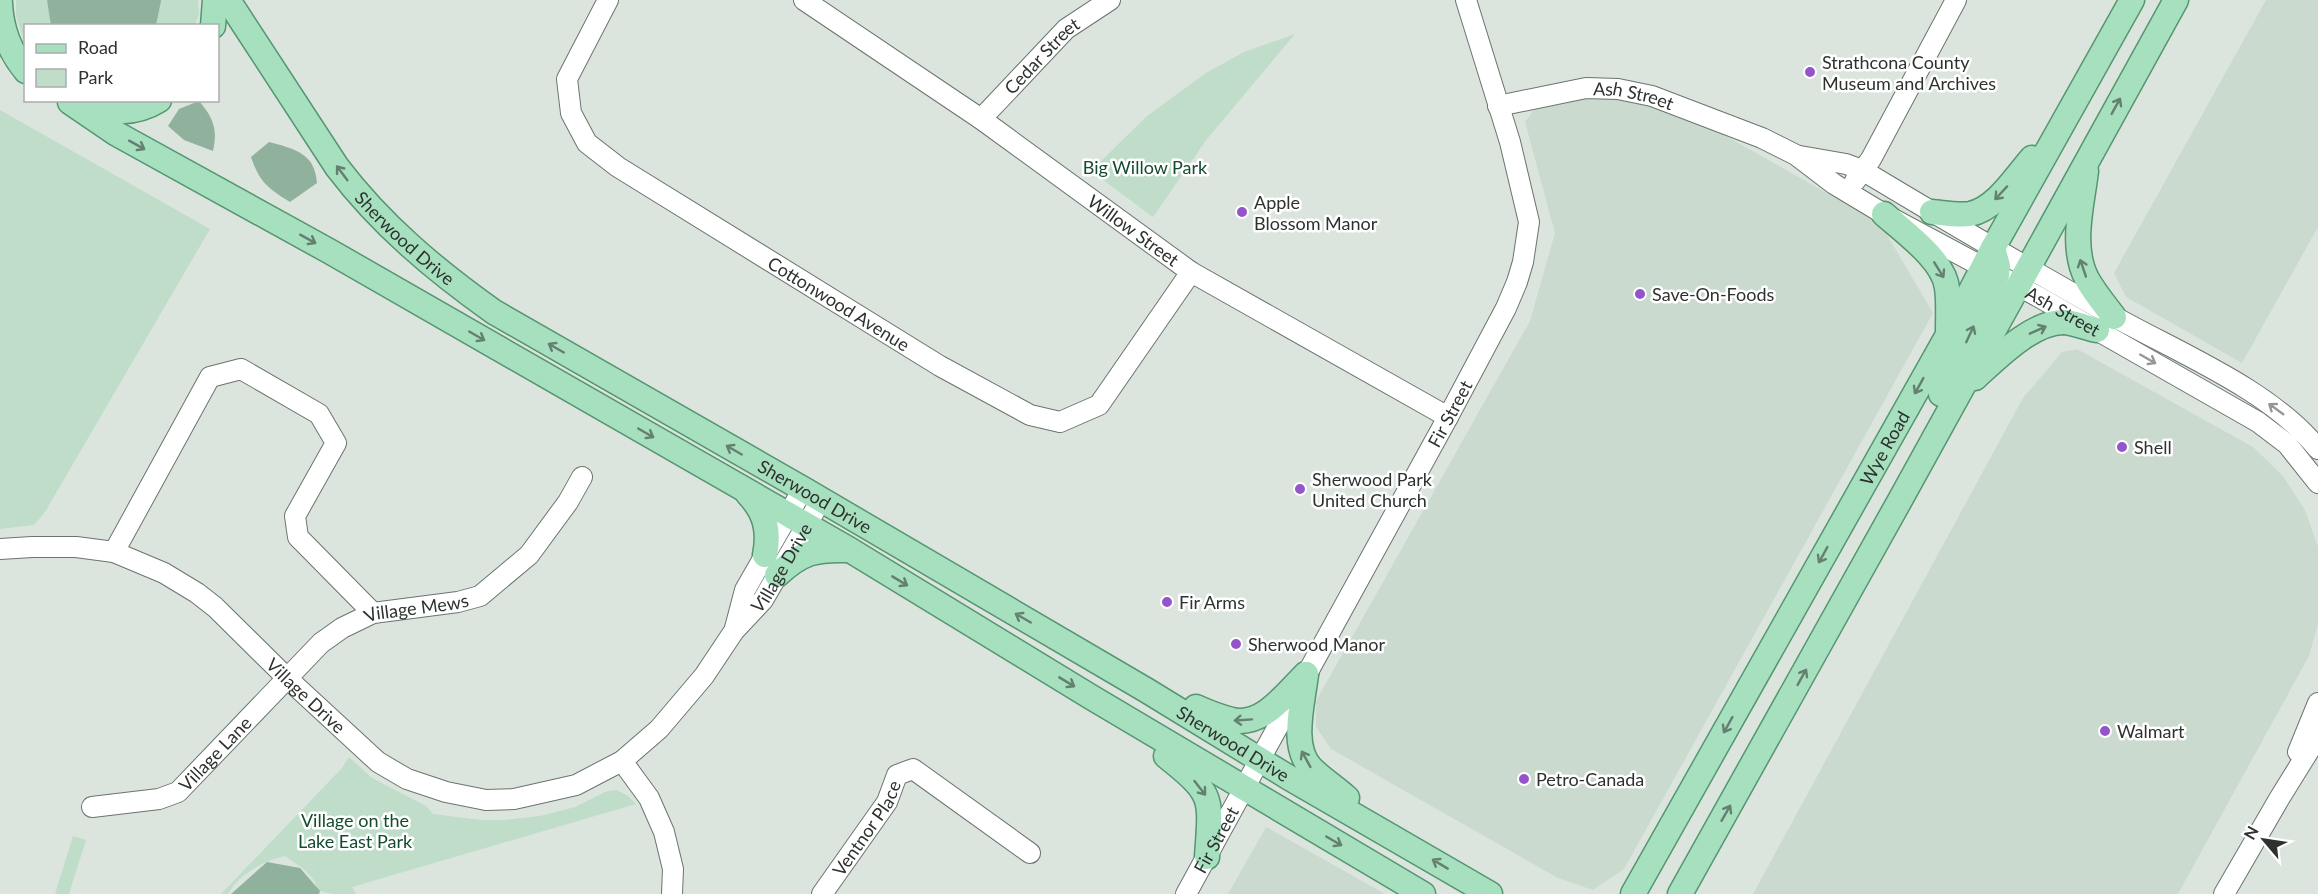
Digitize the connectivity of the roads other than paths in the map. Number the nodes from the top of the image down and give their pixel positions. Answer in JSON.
{"nodes":[{"id":1,"x":215,"y":0,"type":"edge"},
{"id":2,"x":228,"y":0,"type":"edge"},
{"id":3,"x":608,"y":0,"type":"edge"},
{"id":4,"x":804,"y":0,"type":"edge"},
{"id":5,"x":1110,"y":0,"type":"edge"},
{"id":6,"x":1466,"y":0,"type":"edge"},
{"id":7,"x":1956,"y":0,"type":"edge"},
{"id":8,"x":2132,"y":0,"type":"edge"},
{"id":9,"x":2176,"y":0,"type":"edge"},
{"id":10,"x":0,"y":3,"type":"edge"},
{"id":11,"x":213,"y":24,"type":"edge"},
{"id":12,"x":24,"y":68,"type":"edge"},
{"id":13,"x":0,"y":70,"type":"edge"},
{"id":14,"x":24,"y":80,"type":"edge"},
{"id":15,"x":69,"y":102,"type":"edge"},
{"id":16,"x":72,"y":102,"type":"edge"},
{"id":17,"x":155,"y":102,"type":"edge"},
{"id":18,"x":1498,"y":106,"type":"junction"},
{"id":19,"x":2067,"y":117,"type":"junction"},
{"id":20,"x":981,"y":119,"type":"junction"},
{"id":21,"x":1796,"y":155,"type":"junction"},
{"id":22,"x":2088,"y":157,"type":"junction"},
{"id":23,"x":1862,"y":170,"type":"junction"},
{"id":24,"x":1847,"y":193,"type":"junction"},
{"id":25,"x":1932,"y":212,"type":"junction"},
{"id":26,"x":1884,"y":214,"type":"junction"},
{"id":27,"x":1991,"y":263,"type":"junction"},
{"id":28,"x":1191,"y":272,"type":"junction"},
{"id":29,"x":2023,"y":277,"type":"junction"},
{"id":30,"x":2106,"y":324,"type":"junction"},
{"id":31,"x":1948,"y":334,"type":"junction"},
{"id":32,"x":1960,"y":392,"type":"junction"},
{"id":33,"x":1448,"y":417,"type":"junction"},
{"id":34,"x":2318,"y":449,"type":"edge"},
{"id":35,"x":582,"y":477,"type":"dead end"},
{"id":36,"x":2318,"y":483,"type":"edge"},
{"id":37,"x":744,"y":490,"type":"junction"},
{"id":38,"x":812,"y":494,"type":"junction"},
{"id":39,"x":1899,"y":502,"type":"junction"},
{"id":40,"x":797,"y":520,"type":"junction"},
{"id":41,"x":0,"y":549,"type":"edge"},
{"id":42,"x":850,"y":550,"type":"junction"},
{"id":43,"x":114,"y":552,"type":"junction"},
{"id":44,"x":771,"y":565,"type":"junction"},
{"id":45,"x":373,"y":613,"type":"junction"},
{"id":46,"x":1306,"y":674,"type":"junction"},
{"id":47,"x":288,"y":680,"type":"junction"},
{"id":48,"x":1146,"y":690,"type":"junction"},
{"id":49,"x":1091,"y":697,"type":"junction"},
{"id":50,"x":2318,"y":703,"type":"edge"},
{"id":51,"x":2318,"y":736,"type":"edge"},
{"id":52,"x":1259,"y":759,"type":"junction"},
{"id":53,"x":622,"y":761,"type":"junction"},
{"id":54,"x":1244,"y":788,"type":"junction"},
{"id":55,"x":2279,"y":799,"type":"junction"},
{"id":56,"x":92,"y":807,"type":"dead end"},
{"id":57,"x":1378,"y":827,"type":"junction"},
{"id":58,"x":1030,"y":854,"type":"dead end"},
{"id":59,"x":1207,"y":857,"type":"junction"},
{"id":60,"x":1653,"y":859,"type":"junction"},
{"id":61,"x":1697,"y":864,"type":"junction"},
{"id":62,"x":1379,"y":867,"type":"junction"},
{"id":63,"x":672,"y":894,"type":"edge"},
{"id":64,"x":822,"y":894,"type":"edge"},
{"id":65,"x":1186,"y":894,"type":"edge"},
{"id":66,"x":1408,"y":894,"type":"edge"},
{"id":67,"x":1423,"y":894,"type":"edge"},
{"id":68,"x":1490,"y":894,"type":"edge"},
{"id":69,"x":1613,"y":894,"type":"edge"},
{"id":70,"x":1633,"y":894,"type":"edge"},
{"id":71,"x":1680,"y":894,"type":"edge"},
{"id":72,"x":1688,"y":894,"type":"edge"},
{"id":73,"x":2224,"y":894,"type":"edge"}],
"edges":[{"from":1,"to":11,"type":"main road"},
{"from":38,"to":2,"type":"main road","name":"Sherwood Drive","one_way":true},
{"from":3,"to":28,"type":"street","name":"Cottonwood Avenue"},
{"from":4,"to":20,"type":"street","name":"Willow Street"},
{"from":5,"to":20,"type":"street","name":"Cedar Street"},
{"from":6,"to":18,"type":"street","name":"Fir Street"},
{"from":7,"to":23,"type":"street"},
{"from":8,"to":19,"type":"main road","name":"Wye Road"},
{"from":22,"to":9,"type":"main road","one_way":true},
{"from":10,"to":12,"type":"main road"},
{"from":13,"to":14,"type":"main road"},
{"from":15,"to":37,"type":"main road","name":"Sherwood Drive","one_way":true},
{"from":16,"to":17,"type":"main road"},
{"from":18,"to":21,"type":"street","name":"Ash Street"},
{"from":18,"to":33,"type":"street","name":"Fir Street"},
{"from":19,"to":25,"type":"main road","one_way":true},
{"from":19,"to":27,"type":"main road","name":"Wye Road"},
{"from":20,"to":28,"type":"street","name":"Willow Street"},
{"from":21,"to":23,"type":"street","name":"Ash Street"},
{"from":21,"to":24,"type":"street","name":"Ash Street"},
{"from":22,"to":29,"type":"main road"},
{"from":30,"to":22,"type":"main road","one_way":true},
{"from":23,"to":24,"type":"street"},
{"from":23,"to":25,"type":"street","name":"Ash Street"},
{"from":24,"to":26,"type":"street","name":"Ash Street"},
{"from":25,"to":27,"type":"street","name":"Ash Street"},
{"from":26,"to":27,"type":"street","name":"Ash Street"},
{"from":26,"to":31,"type":"main road","one_way":true},
{"from":27,"to":29,"type":"street","name":"Ash Street"},
{"from":27,"to":29,"type":"street","name":"Ash Street"},
{"from":27,"to":31,"type":"main road","name":"Wye Road"},
{"from":39,"to":27,"type":"main road","one_way":true},
{"from":28,"to":33,"type":"street","name":"Willow Street"},
{"from":29,"to":30,"type":"street","name":"Ash Street"},
{"from":29,"to":32,"type":"main road"},
{"from":32,"to":30,"type":"main road","one_way":true},
{"from":34,"to":30,"type":"street","name":"Ash Street","one_way":true},
{"from":30,"to":36,"type":"street","name":"Ash Street","one_way":true},
{"from":31,"to":60,"type":"main road","name":"Wye Road","one_way":true},
{"from":32,"to":39,"type":"main road"},
{"from":33,"to":46,"type":"street","name":"Fir Street"},
{"from":35,"to":45,"type":"street","name":"Village Mews"},
{"from":37,"to":40,"type":"main road","name":"Sherwood Drive"},
{"from":37,"to":44,"type":"main road"},
{"from":38,"to":40,"type":"street","name":"Village Drive"},
{"from":48,"to":38,"type":"main road","name":"Sherwood Drive","one_way":true},
{"from":61,"to":39,"type":"main road","one_way":true},
{"from":40,"to":42,"type":"main road","name":"Sherwood Drive"},
{"from":40,"to":44,"type":"street","name":"Village Drive"},
{"from":41,"to":43,"type":"street","name":"Village Drive"},
{"from":42,"to":44,"type":"main road"},
{"from":42,"to":49,"type":"main road","name":"Sherwood Drive","one_way":true},
{"from":43,"to":45,"type":"street"},
{"from":43,"to":47,"type":"street","name":"Village Drive"},
{"from":44,"to":53,"type":"street","name":"Village Drive"},
{"from":45,"to":47,"type":"street","name":"Village Mews"},
{"from":46,"to":48,"type":"main road","one_way":true},
{"from":46,"to":52,"type":"street","name":"Fir Street"},
{"from":57,"to":46,"type":"main road","one_way":true},
{"from":47,"to":53,"type":"street","name":"Village Drive"},
{"from":47,"to":56,"type":"street","name":"Village Lane"},
{"from":48,"to":52,"type":"main road","name":"Sherwood Drive"},
{"from":49,"to":54,"type":"main road","name":"Sherwood Drive"},
{"from":49,"to":59,"type":"main road","one_way":true},
{"from":50,"to":55,"type":"street"},
{"from":51,"to":55,"type":"street"},
{"from":52,"to":54,"type":"street","name":"Fir Street"},
{"from":52,"to":57,"type":"main road","name":"Sherwood Drive"},
{"from":53,"to":63,"type":"street"},
{"from":54,"to":59,"type":"street","name":"Fir Street"},
{"from":54,"to":62,"type":"main road","name":"Sherwood Drive","one_way":true},
{"from":55,"to":73,"type":"street"},
{"from":68,"to":57,"type":"main road","name":"Sherwood Drive","one_way":true},
{"from":58,"to":64,"type":"street","name":"Ventnor Place"},
{"from":59,"to":65,"type":"street","name":"Fir Street"},
{"from":60,"to":69,"type":"main road"},
{"from":60,"to":70,"type":"main road","name":"Wye Road"},
{"from":61,"to":71,"type":"main road"},
{"from":61,"to":72,"type":"main road"},
{"from":62,"to":66,"type":"main road"},
{"from":62,"to":67,"type":"main road","name":"Sherwood Drive"}]}
